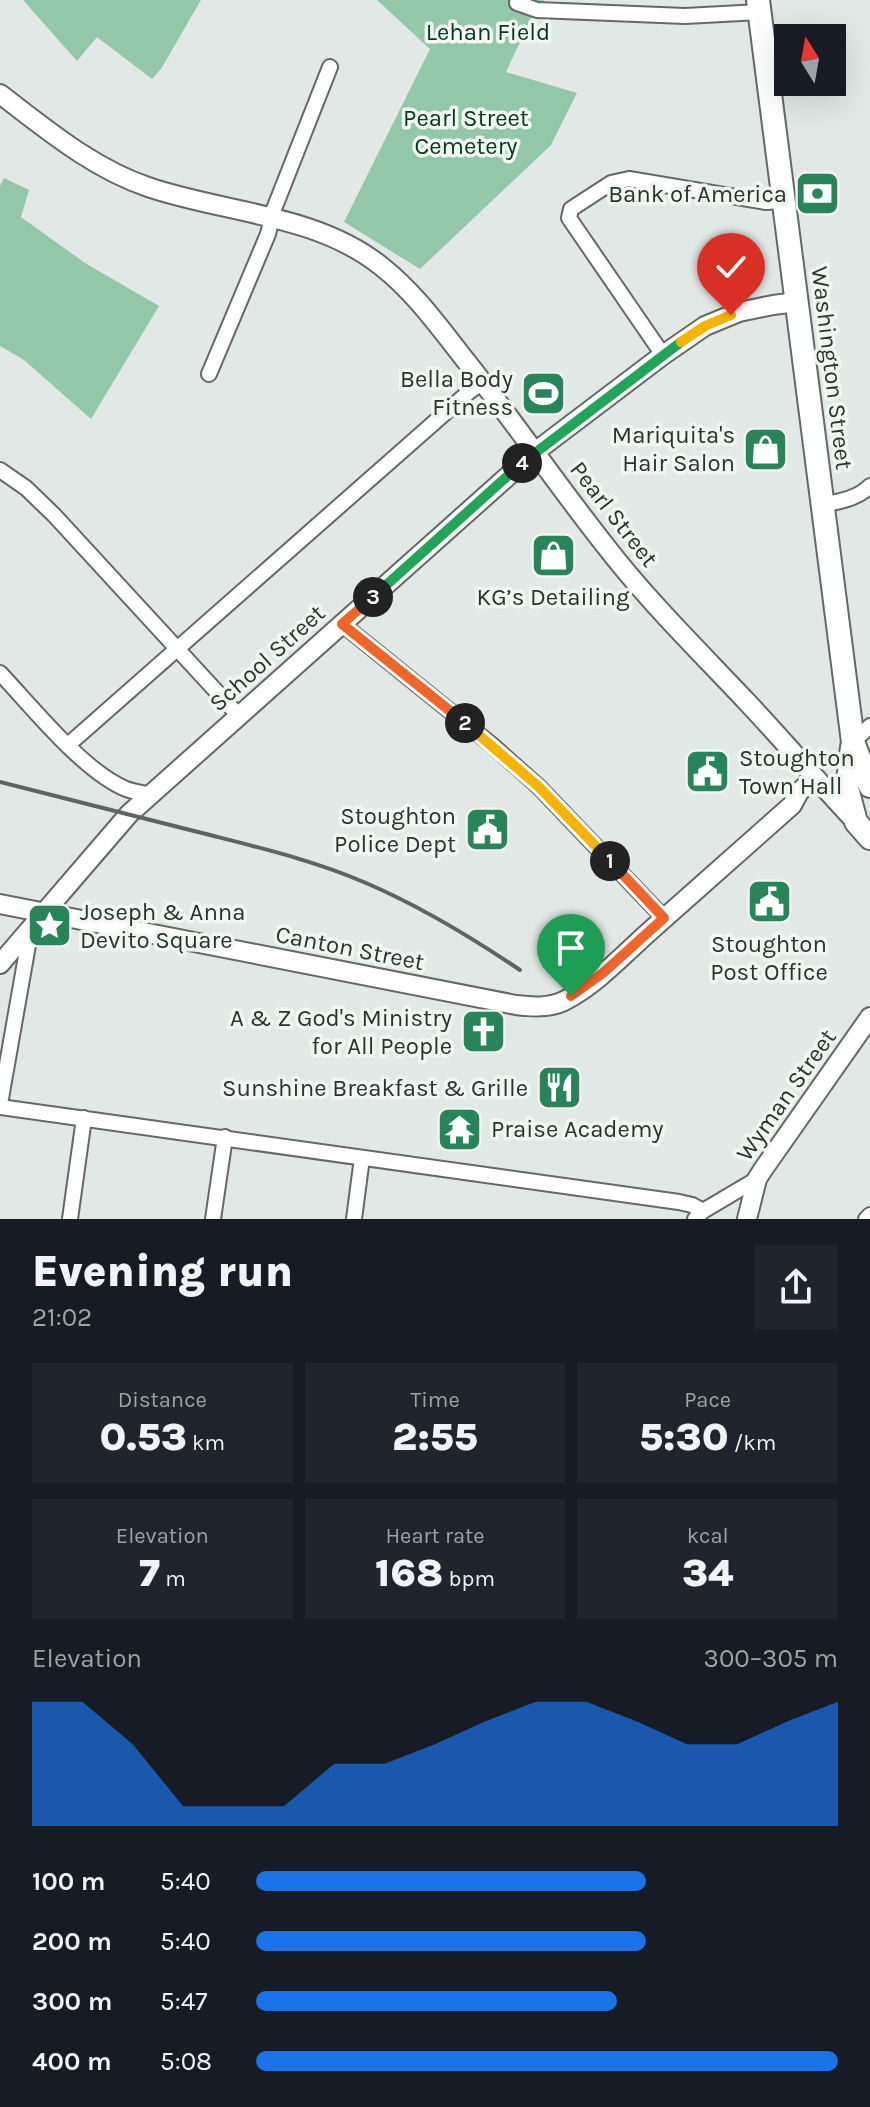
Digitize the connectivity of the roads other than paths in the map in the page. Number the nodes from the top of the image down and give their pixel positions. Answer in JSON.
{"nodes":[{"id":1,"x":517,"y":3,"type":"dead end"},
{"id":2,"x":759,"y":6,"type":"edge"},
{"id":3,"x":330,"y":67,"type":"dead end"},
{"id":4,"x":0,"y":94,"type":"edge"},
{"id":5,"x":784,"y":201,"type":"junction"},
{"id":6,"x":272,"y":218,"type":"junction"},
{"id":7,"x":797,"y":302,"type":"junction"},
{"id":8,"x":663,"y":355,"type":"junction"},
{"id":9,"x":209,"y":374,"type":"dead end"},
{"id":10,"x":483,"y":382,"type":"junction"},
{"id":11,"x":535,"y":452,"type":"junction"},
{"id":12,"x":0,"y":470,"type":"edge"},
{"id":13,"x":870,"y":486,"type":"edge"},
{"id":14,"x":823,"y":505,"type":"junction"},
{"id":15,"x":342,"y":624,"type":"junction"},
{"id":16,"x":177,"y":649,"type":"junction"},
{"id":17,"x":0,"y":673,"type":"edge"},
{"id":18,"x":239,"y":716,"type":"junction"},
{"id":19,"x":870,"y":726,"type":"edge"},
{"id":20,"x":853,"y":742,"type":"junction"},
{"id":21,"x":68,"y":745,"type":"junction"},
{"id":22,"x":815,"y":778,"type":"junction"},
{"id":23,"x":870,"y":786,"type":"edge"},
{"id":24,"x":840,"y":790,"type":"junction"},
{"id":25,"x":151,"y":795,"type":"junction"},
{"id":26,"x":870,"y":803,"type":"edge"},
{"id":27,"x":792,"y":805,"type":"junction"},
{"id":28,"x":863,"y":830,"type":"edge"},
{"id":29,"x":0,"y":904,"type":"edge"},
{"id":30,"x":43,"y":911,"type":"junction"},
{"id":31,"x":664,"y":918,"type":"junction"},
{"id":32,"x":31,"y":928,"type":"junction"},
{"id":33,"x":0,"y":964,"type":"edge"},
{"id":34,"x":870,"y":1017,"type":"edge"},
{"id":35,"x":0,"y":1106,"type":"edge"},
{"id":36,"x":84,"y":1118,"type":"junction"},
{"id":37,"x":225,"y":1137,"type":"junction"},
{"id":38,"x":362,"y":1158,"type":"junction"},
{"id":39,"x":757,"y":1179,"type":"junction"},
{"id":40,"x":699,"y":1215,"type":"edge"},
{"id":41,"x":70,"y":1219,"type":"edge"},
{"id":42,"x":213,"y":1219,"type":"edge"},
{"id":43,"x":354,"y":1219,"type":"edge"},
{"id":44,"x":747,"y":1219,"type":"edge"}],
"edges":[{"from":1,"to":2,"type":"street"},
{"from":2,"to":5,"type":"main road","name":"Washington Street"},
{"from":3,"to":6,"type":"street"},
{"from":4,"to":6,"type":"main road","name":"Pearl Street"},
{"from":5,"to":7,"type":"main road","name":"Washington Street"},
{"from":5,"to":8,"type":"street"},
{"from":6,"to":9,"type":"street"},
{"from":6,"to":10,"type":"main road","name":"Pearl Street"},
{"from":7,"to":8,"type":"main road","name":"School Street"},
{"from":7,"to":14,"type":"main road","name":"Washington Street"},
{"from":8,"to":11,"type":"main road","name":"School Street"},
{"from":10,"to":11,"type":"main road","name":"Pearl Street"},
{"from":10,"to":16,"type":"street"},
{"from":11,"to":15,"type":"main road","name":"School Street"},
{"from":11,"to":22,"type":"main road","name":"Pearl Street"},
{"from":12,"to":16,"type":"street"},
{"from":13,"to":14,"type":"street"},
{"from":14,"to":20,"type":"main road","name":"Washington Street"},
{"from":15,"to":18,"type":"main road","name":"School Street"},
{"from":15,"to":31,"type":"street"},
{"from":16,"to":18,"type":"street"},
{"from":16,"to":21,"type":"street"},
{"from":17,"to":21,"type":"street"},
{"from":18,"to":25,"type":"main road","name":"School Street"},
{"from":19,"to":20,"type":"street"},
{"from":20,"to":23,"type":"main road","name":"Washington Street"},
{"from":20,"to":24,"type":"main road","name":"Washington Street"},
{"from":21,"to":25,"type":"street"},
{"from":22,"to":24,"type":"main road"},
{"from":22,"to":27,"type":"main road","name":"Canton Street"},
{"from":24,"to":26,"type":"main road"},
{"from":24,"to":27,"type":"main road"},
{"from":24,"to":28,"type":"main road","name":"Washington Street"},
{"from":25,"to":30,"type":"main road","name":"School Street"},
{"from":27,"to":31,"type":"main road","name":"Canton Street"},
{"from":29,"to":30,"type":"main road","name":"Canton Street"},
{"from":30,"to":31,"type":"main road","name":"Canton Street"},
{"from":30,"to":32,"type":"main road","name":"School Street"},
{"from":32,"to":33,"type":"main road","name":"School Street"},
{"from":32,"to":35,"type":"street"},
{"from":34,"to":39,"type":"main road","name":"Wyman Street"},
{"from":35,"to":36,"type":"street"},
{"from":36,"to":37,"type":"street"},
{"from":36,"to":41,"type":"street"},
{"from":37,"to":38,"type":"street"},
{"from":37,"to":42,"type":"street"},
{"from":38,"to":40,"type":"street"},
{"from":38,"to":43,"type":"street"},
{"from":39,"to":40,"type":"street","name":"Wyman Street"},
{"from":39,"to":44,"type":"main road"}]}
